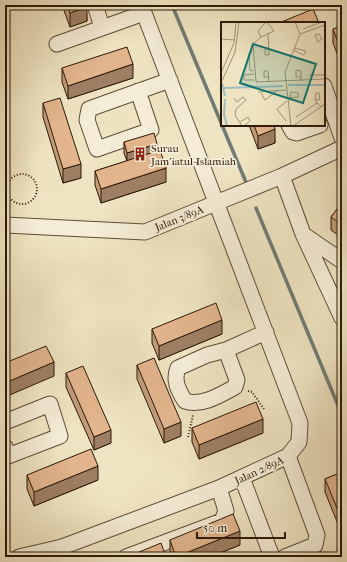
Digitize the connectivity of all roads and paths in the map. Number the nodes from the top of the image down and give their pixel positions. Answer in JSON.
{"nodes":[{"id":1,"x":95,"y":5,"type":"edge"},
{"id":2,"x":143,"y":9,"type":"edge"},
{"id":3,"x":102,"y":27,"type":"junction"},
{"id":4,"x":57,"y":44,"type":"dead end"},
{"id":5,"x":170,"y":80,"type":"junction"},
{"id":6,"x":138,"y":91,"type":"junction"},
{"id":7,"x":325,"y":93,"type":"edge"},
{"id":8,"x":329,"y":122,"type":"edge"},
{"id":9,"x":290,"y":126,"type":"edge"},
{"id":10,"x":317,"y":126,"type":"edge"},
{"id":11,"x":342,"y":138,"type":"edge"},
{"id":12,"x":342,"y":148,"type":"edge"},
{"id":13,"x":282,"y":176,"type":"junction"},
{"id":14,"x":6,"y":188,"type":"edge"},
{"id":15,"x":216,"y":203,"type":"junction"},
{"id":16,"x":5,"y":225,"type":"edge"},
{"id":17,"x":303,"y":234,"type":"junction"},
{"id":18,"x":342,"y":261,"type":"edge"},
{"id":19,"x":342,"y":318,"type":"edge"},
{"id":20,"x":266,"y":332,"type":"junction"},
{"id":21,"x":226,"y":350,"type":"junction"},
{"id":22,"x":235,"y":387,"type":"junction"},
{"id":23,"x":196,"y":403,"type":"junction"},
{"id":24,"x":264,"y":409,"type":"dead end"},
{"id":25,"x":5,"y":422,"type":"edge"},
{"id":26,"x":188,"y":437,"type":"dead end"},
{"id":27,"x":5,"y":447,"type":"edge"},
{"id":28,"x":288,"y":456,"type":"junction"},
{"id":29,"x":242,"y":478,"type":"junction"},
{"id":30,"x":219,"y":488,"type":"junction"},
{"id":31,"x":64,"y":552,"type":"edge"},
{"id":32,"x":19,"y":557,"type":"edge"},
{"id":33,"x":126,"y":557,"type":"edge"},
{"id":34,"x":272,"y":557,"type":"edge"},
{"id":35,"x":285,"y":557,"type":"edge"}],
"edges":[{"from":1,"to":3,"type":"street"},
{"from":2,"to":3,"type":"street"},
{"from":2,"to":5,"type":"street","name":"Jalan 2/89A"},
{"from":3,"to":4,"type":"street"},
{"from":5,"to":6,"type":"street"},
{"from":5,"to":15,"type":"street","name":"Jalan 2/89A"},
{"from":6,"to":6,"type":"street"},
{"from":7,"to":8,"type":"street"},
{"from":8,"to":11,"type":"street"},
{"from":9,"to":10,"type":"street"},
{"from":12,"to":13,"type":"street","name":"Jalan 3/89A"},
{"from":13,"to":15,"type":"street","name":"Jalan 3/89A"},
{"from":13,"to":17,"type":"street"},
{"from":14,"to":14,"type":"path"},
{"from":15,"to":16,"type":"street","name":"Jalan 3/89A"},
{"from":15,"to":20,"type":"street","name":"Jalan 2/89A"},
{"from":17,"to":18,"type":"street"},
{"from":17,"to":19,"type":"street"},
{"from":20,"to":21,"type":"street"},
{"from":20,"to":28,"type":"street","name":"Jalan 2/89A"},
{"from":21,"to":22,"type":"street"},
{"from":21,"to":23,"type":"street"},
{"from":22,"to":23,"type":"street"},
{"from":22,"to":24,"type":"path"},
{"from":23,"to":26,"type":"path"},
{"from":25,"to":27,"type":"street"},
{"from":28,"to":29,"type":"street","name":"Jalan 2/89A"},
{"from":28,"to":35,"type":"street"},
{"from":29,"to":30,"type":"street","name":"Jalan 2/89A"},
{"from":29,"to":34,"type":"street"},
{"from":30,"to":31,"type":"street","name":"Jalan 2/89A"},
{"from":30,"to":33,"type":"street"},
{"from":31,"to":32,"type":"street","name":"Jalan 2/89A"}]}
